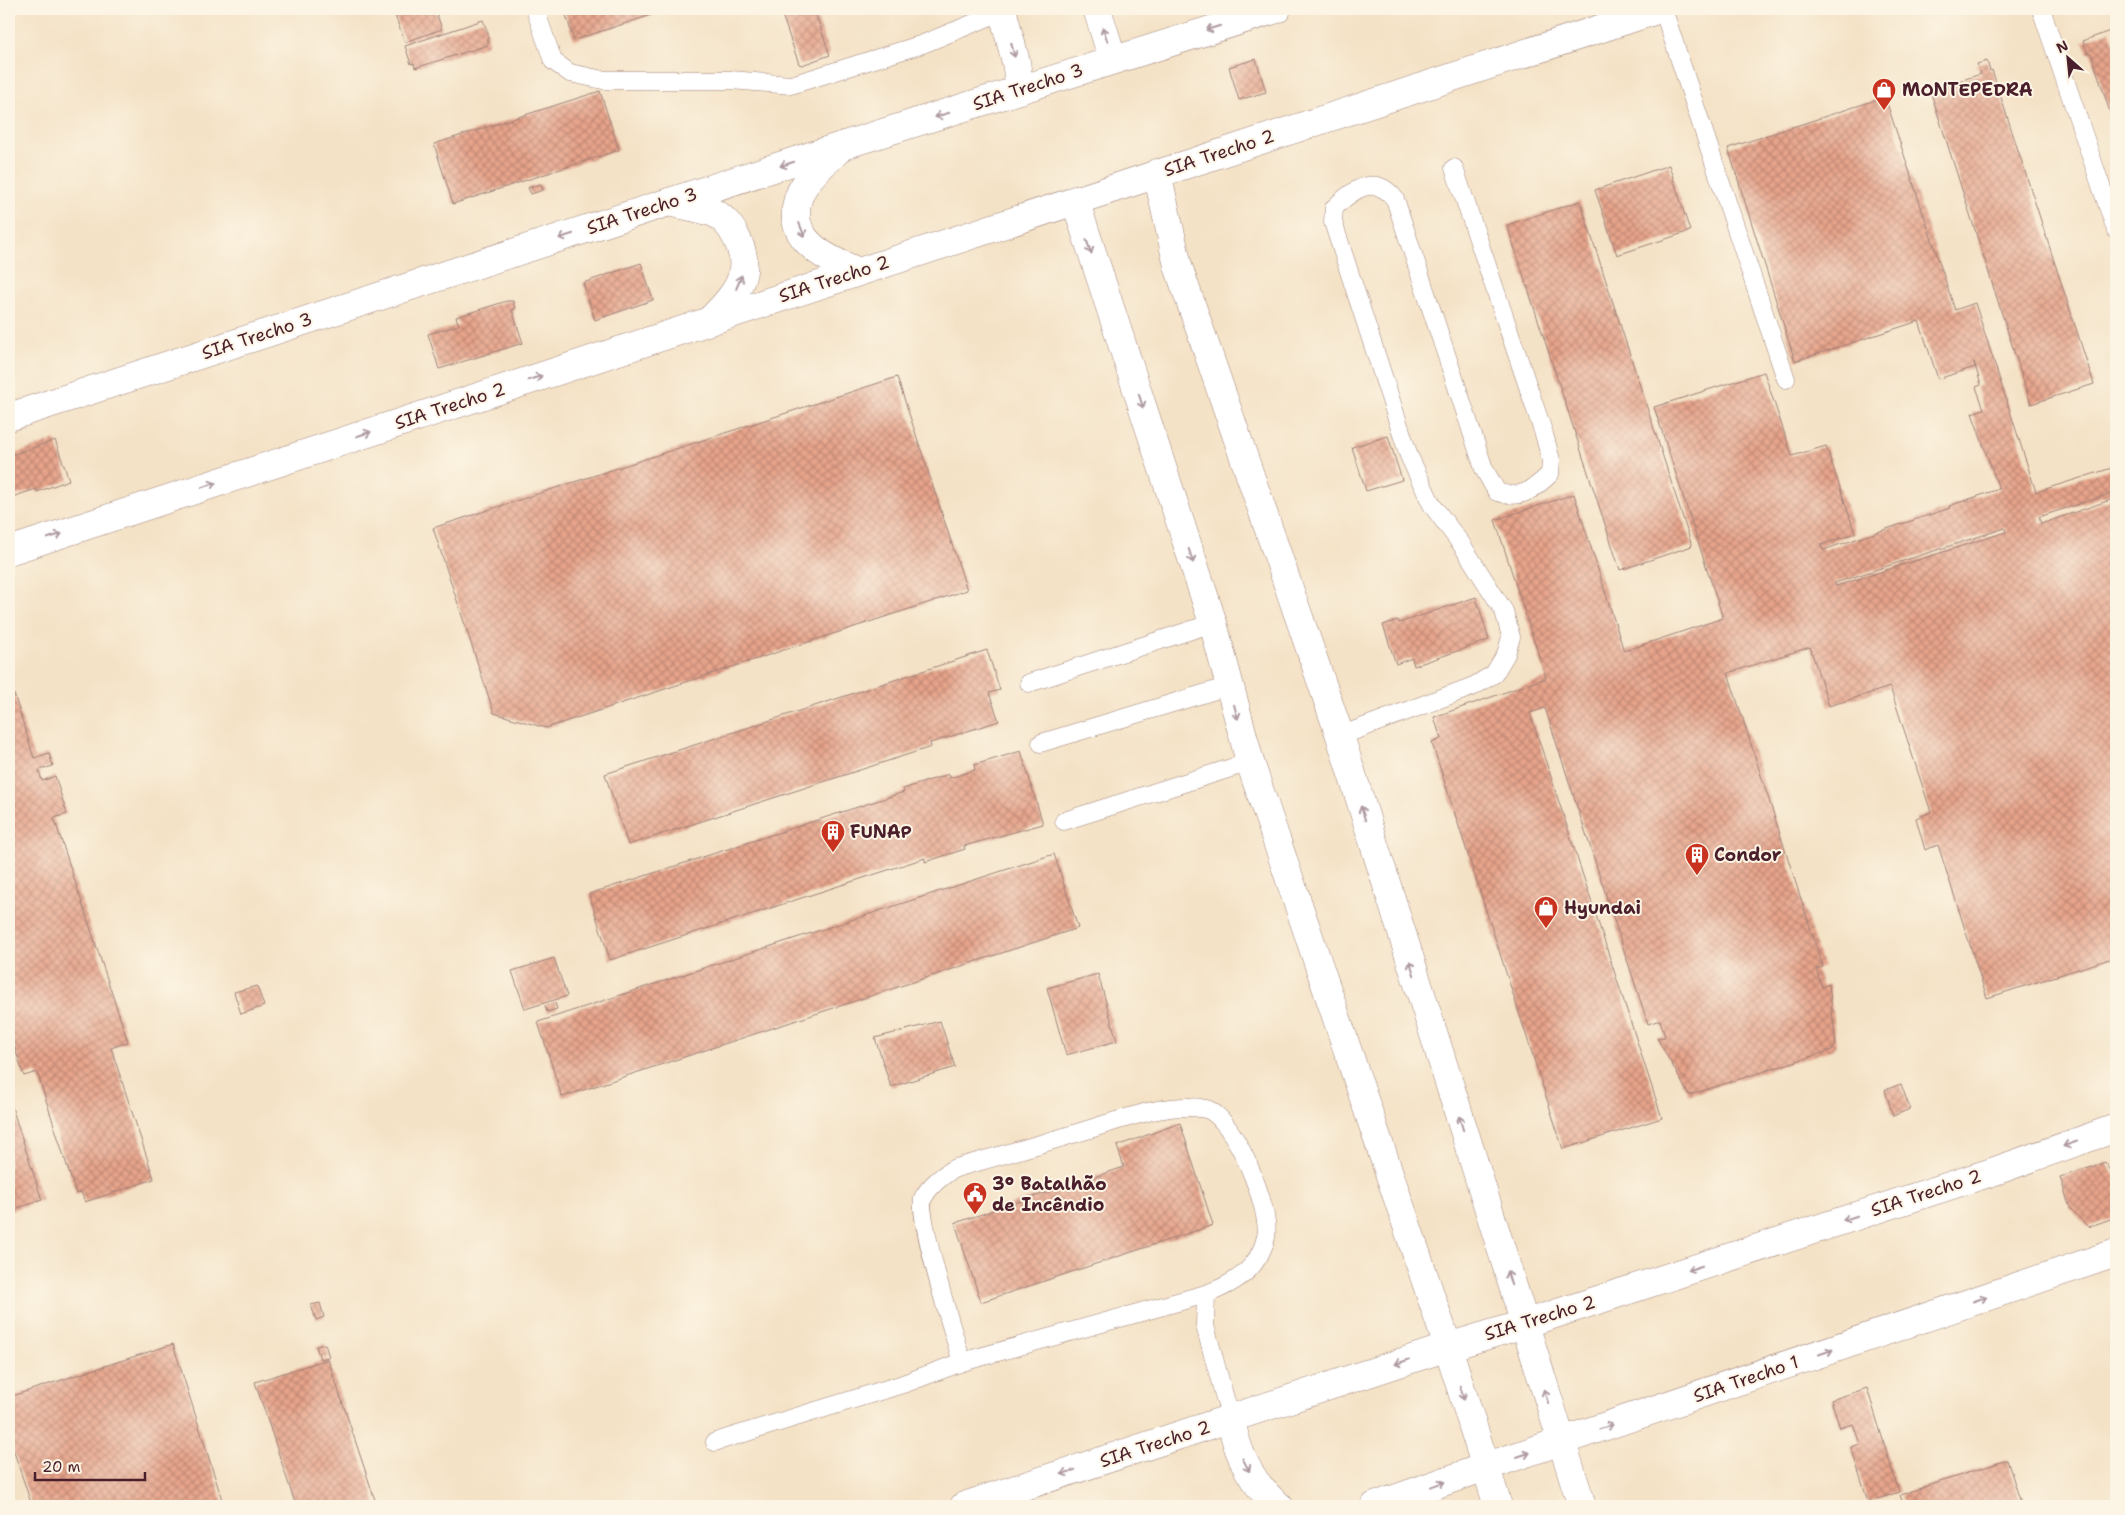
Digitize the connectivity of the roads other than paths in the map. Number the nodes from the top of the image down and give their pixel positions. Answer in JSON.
{"nodes":[{"id":1,"x":535,"y":9,"type":"edge"},
{"id":2,"x":1004,"y":9,"type":"edge"},
{"id":3,"x":1097,"y":9,"type":"edge"},
{"id":4,"x":1277,"y":9,"type":"edge"},
{"id":5,"x":1662,"y":9,"type":"edge"},
{"id":6,"x":2041,"y":9,"type":"edge"},
{"id":7,"x":1113,"y":60,"type":"junction"},
{"id":8,"x":1020,"y":90,"type":"junction"},
{"id":9,"x":841,"y":146,"type":"junction"},
{"id":10,"x":1454,"y":168,"type":"dead end"},
{"id":11,"x":1157,"y":173,"type":"junction"},
{"id":12,"x":1075,"y":200,"type":"junction"},
{"id":13,"x":668,"y":202,"type":"junction"},
{"id":14,"x":2116,"y":230,"type":"edge"},
{"id":15,"x":857,"y":271,"type":"junction"},
{"id":16,"x":710,"y":320,"type":"junction"},
{"id":17,"x":1786,"y":379,"type":"dead end"},
{"id":18,"x":9,"y":417,"type":"edge"},
{"id":19,"x":9,"y":552,"type":"edge"},
{"id":20,"x":1213,"y":623,"type":"junction"},
{"id":21,"x":1029,"y":683,"type":"dead end"},
{"id":22,"x":1229,"y":686,"type":"junction"},
{"id":23,"x":1340,"y":736,"type":"junction"},
{"id":24,"x":1041,"y":743,"type":"dead end"},
{"id":25,"x":1250,"y":762,"type":"junction"},
{"id":26,"x":1064,"y":821,"type":"dead end"},
{"id":27,"x":2116,"y":1128,"type":"edge"},
{"id":28,"x":2116,"y":1253,"type":"edge"},
{"id":29,"x":1206,"y":1294,"type":"junction"},
{"id":30,"x":1524,"y":1324,"type":"junction"},
{"id":31,"x":1448,"y":1347,"type":"junction"},
{"id":32,"x":962,"y":1362,"type":"junction"},
{"id":33,"x":1231,"y":1420,"type":"junction"},
{"id":34,"x":715,"y":1442,"type":"dead end"},
{"id":35,"x":1560,"y":1442,"type":"junction"},
{"id":36,"x":1485,"y":1467,"type":"junction"},
{"id":37,"x":964,"y":1506,"type":"edge"},
{"id":38,"x":1278,"y":1506,"type":"edge"},
{"id":39,"x":1375,"y":1506,"type":"edge"},
{"id":40,"x":1498,"y":1506,"type":"edge"},
{"id":41,"x":1582,"y":1506,"type":"edge"}],
"edges":[{"from":1,"to":2,"type":"lane"},
{"from":2,"to":8,"type":"main road","one_way":true},
{"from":7,"to":3,"type":"main road","one_way":true},
{"from":4,"to":7,"type":"main road","name":"SIA Trecho 3","one_way":true},
{"from":5,"to":11,"type":"main road","name":"SIA Trecho 2"},
{"from":5,"to":17,"type":"lane"},
{"from":6,"to":14,"type":"lane"},
{"from":7,"to":8,"type":"main road","name":"SIA Trecho 3"},
{"from":8,"to":9,"type":"main road","name":"SIA Trecho 3","one_way":true},
{"from":9,"to":13,"type":"main road","name":"SIA Trecho 3","one_way":true},
{"from":9,"to":15,"type":"main road","one_way":true},
{"from":10,"to":23,"type":"lane"},
{"from":11,"to":12,"type":"main road","name":"SIA Trecho 2"},
{"from":11,"to":23,"type":"main road"},
{"from":12,"to":15,"type":"main road","name":"SIA Trecho 2"},
{"from":12,"to":20,"type":"main road","one_way":true},
{"from":16,"to":13,"type":"main road","one_way":true},
{"from":13,"to":18,"type":"main road","name":"SIA Trecho 3","one_way":true},
{"from":15,"to":16,"type":"main road","name":"SIA Trecho 2"},
{"from":19,"to":16,"type":"main road","name":"SIA Trecho 2","one_way":true},
{"from":20,"to":21,"type":"lane"},
{"from":20,"to":22,"type":"main road"},
{"from":22,"to":24,"type":"lane"},
{"from":22,"to":25,"type":"main road","one_way":true},
{"from":30,"to":23,"type":"main road","one_way":true},
{"from":25,"to":26,"type":"lane"},
{"from":25,"to":31,"type":"main road"},
{"from":27,"to":30,"type":"main road","name":"SIA Trecho 2","one_way":true},
{"from":35,"to":28,"type":"main road","name":"SIA Trecho 1","one_way":true},
{"from":29,"to":32,"type":"lane"},
{"from":29,"to":32,"type":"lane"},
{"from":29,"to":33,"type":"lane"},
{"from":30,"to":31,"type":"main road","name":"SIA Trecho 2"},
{"from":35,"to":30,"type":"main road","one_way":true},
{"from":31,"to":33,"type":"main road","name":"SIA Trecho 2","one_way":true},
{"from":31,"to":36,"type":"main road","one_way":true},
{"from":32,"to":34,"type":"lane"},
{"from":33,"to":37,"type":"main road","name":"SIA Trecho 2","one_way":true},
{"from":33,"to":38,"type":"main road","one_way":true},
{"from":36,"to":35,"type":"main road","name":"SIA Trecho 1","one_way":true},
{"from":35,"to":41,"type":"main road"},
{"from":39,"to":36,"type":"main road","name":"SIA Trecho 1","one_way":true},
{"from":36,"to":40,"type":"main road"}]}
